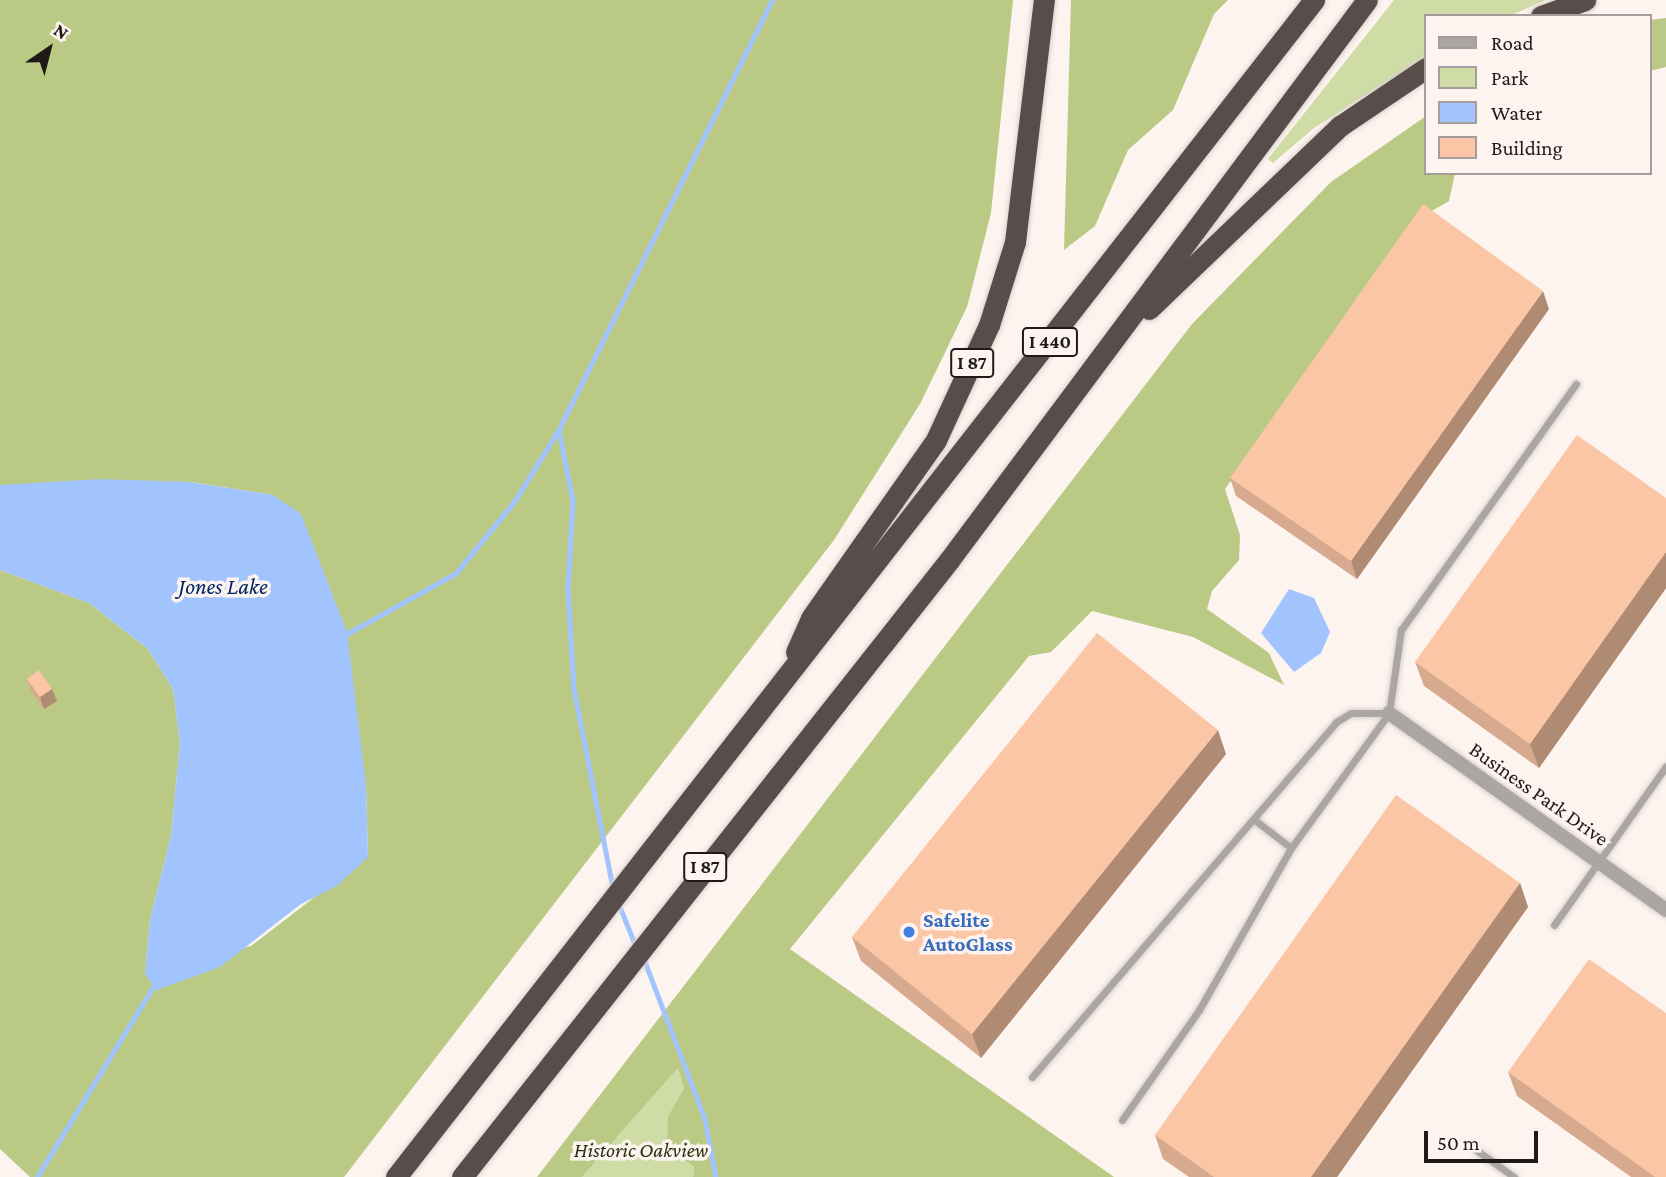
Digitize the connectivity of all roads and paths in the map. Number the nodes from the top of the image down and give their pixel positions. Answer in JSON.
{"nodes":[{"id":1,"x":1044,"y":0,"type":"edge"},
{"id":2,"x":1314,"y":0,"type":"edge"},
{"id":3,"x":1367,"y":0,"type":"edge"},
{"id":4,"x":1585,"y":0,"type":"edge"},
{"id":5,"x":1546,"y":14,"type":"edge"},
{"id":6,"x":1424,"y":69,"type":"edge"},
{"id":7,"x":1107,"y":350,"type":"junction"},
{"id":8,"x":1576,"y":384,"type":"dead end"},
{"id":9,"x":782,"y":681,"type":"junction"},
{"id":10,"x":1389,"y":712,"type":"junction"},
{"id":11,"x":1666,"y":766,"type":"edge"},
{"id":12,"x":1256,"y":821,"type":"junction"},
{"id":13,"x":1291,"y":848,"type":"junction"},
{"id":14,"x":1598,"y":862,"type":"junction"},
{"id":15,"x":1666,"y":910,"type":"edge"},
{"id":16,"x":1554,"y":925,"type":"dead end"},
{"id":17,"x":1032,"y":1077,"type":"dead end"},
{"id":18,"x":1122,"y":1120,"type":"dead end"},
{"id":19,"x":1476,"y":1150,"type":"dead end"},
{"id":20,"x":396,"y":1177,"type":"edge"},
{"id":21,"x":462,"y":1177,"type":"edge"},
{"id":22,"x":1514,"y":1177,"type":"edge"}],
"edges":[{"from":1,"to":9,"type":"highway","number":"I 87"},
{"from":2,"to":9,"type":"highway","number":"I 440"},
{"from":3,"to":7,"type":"highway","number":"I 440"},
{"from":4,"to":5,"type":"highway"},
{"from":6,"to":7,"type":"highway","number":"I 87"},
{"from":7,"to":21,"type":"highway","number":"I 87"},
{"from":8,"to":10,"type":"lane"},
{"from":9,"to":20,"type":"highway","number":"I 87"},
{"from":10,"to":12,"type":"lane"},
{"from":10,"to":13,"type":"lane"},
{"from":10,"to":14,"type":"street","name":"Business Park Drive"},
{"from":11,"to":14,"type":"lane"},
{"from":12,"to":13,"type":"lane"},
{"from":12,"to":17,"type":"lane"},
{"from":13,"to":18,"type":"lane"},
{"from":14,"to":15,"type":"street","name":"Business Park Drive"},
{"from":14,"to":16,"type":"lane"},
{"from":19,"to":22,"type":"lane"}]}
